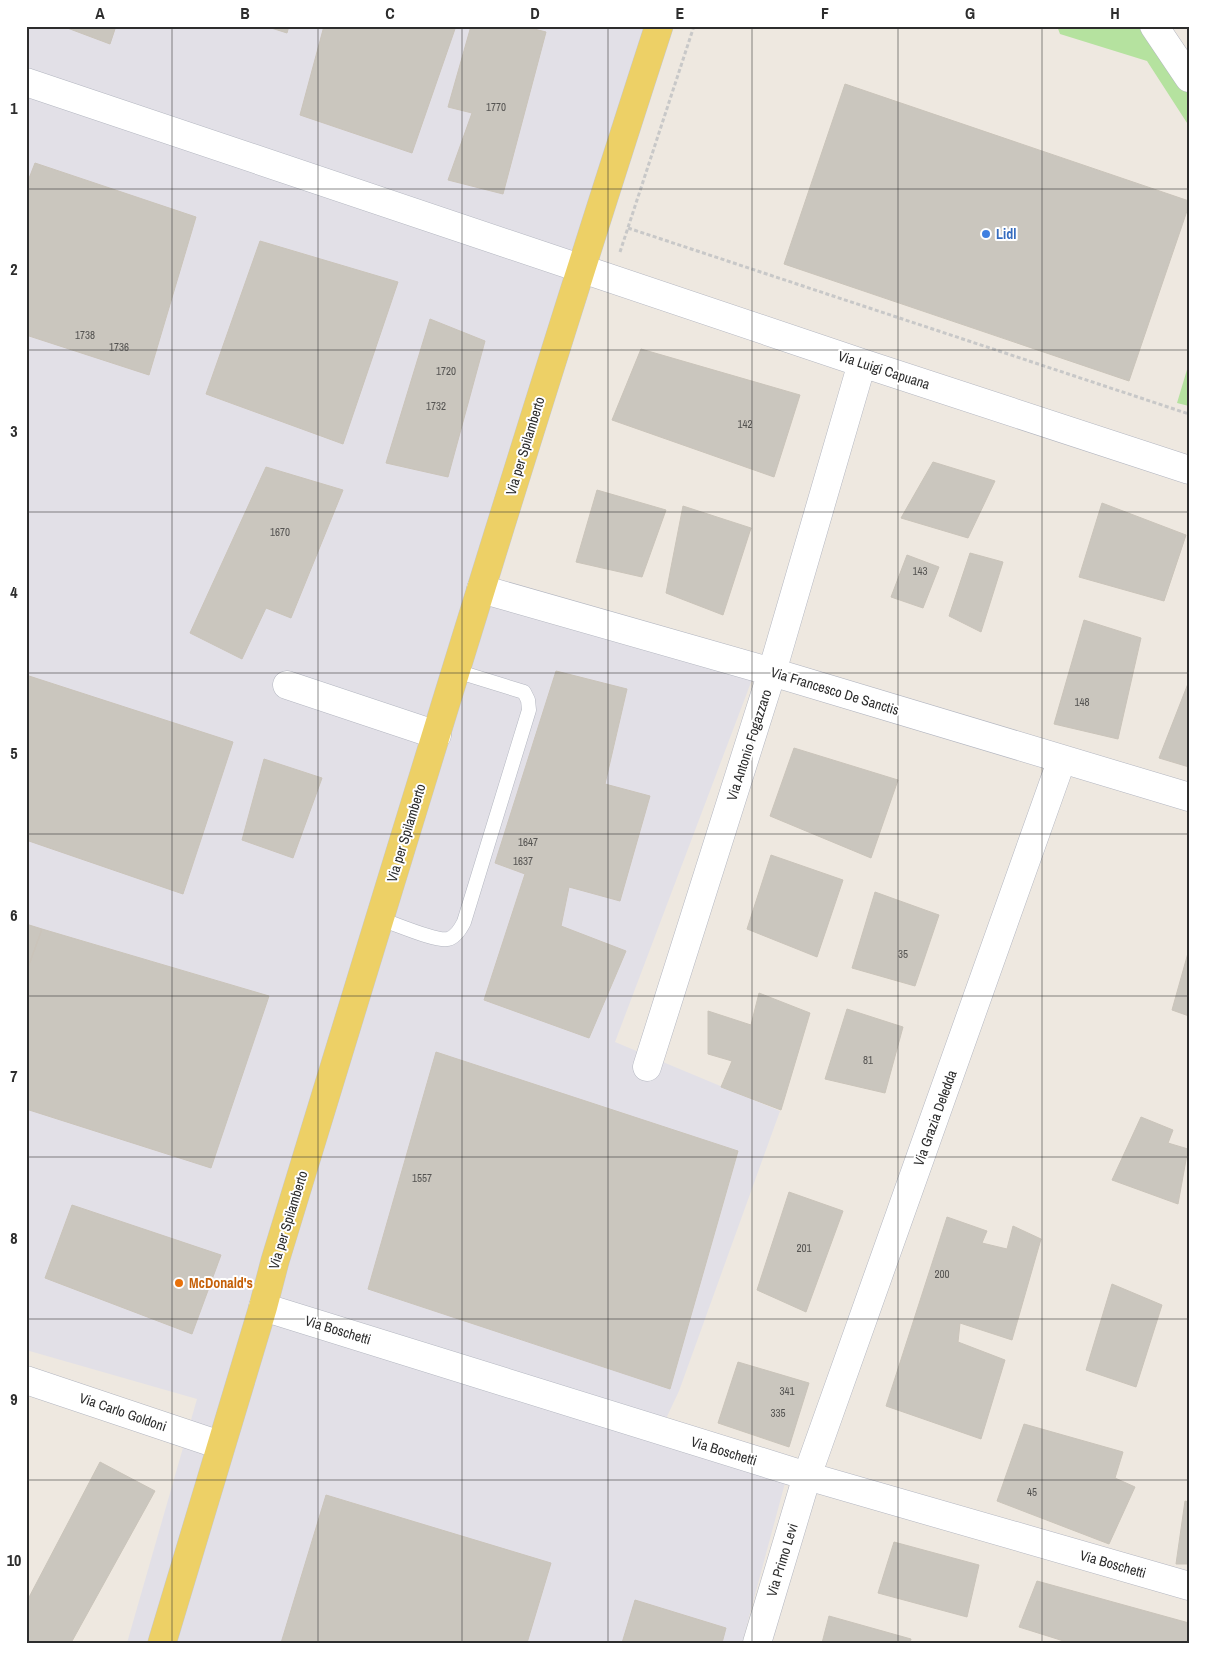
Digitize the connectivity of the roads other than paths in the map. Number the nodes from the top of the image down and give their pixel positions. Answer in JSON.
{"nodes":[{"id":1,"x":659,"y":26,"type":"edge"},
{"id":2,"x":1154,"y":26,"type":"edge"},
{"id":3,"x":1189,"y":78,"type":"edge"},
{"id":4,"x":26,"y":82,"type":"edge"},
{"id":5,"x":580,"y":268,"type":"junction"},
{"id":6,"x":862,"y":363,"type":"junction"},
{"id":7,"x":1189,"y":470,"type":"edge"},
{"id":8,"x":481,"y":589,"type":"junction"},
{"id":9,"x":456,"y":671,"type":"junction"},
{"id":10,"x":772,"y":672,"type":"junction"},
{"id":11,"x":287,"y":685,"type":"dead end"},
{"id":12,"x":437,"y":734,"type":"junction"},
{"id":13,"x":1062,"y":759,"type":"junction"},
{"id":14,"x":1189,"y":797,"type":"edge"},
{"id":15,"x":380,"y":918,"type":"junction"},
{"id":16,"x":647,"y":1067,"type":"dead end"},
{"id":17,"x":263,"y":1307,"type":"junction"},
{"id":18,"x":29,"y":1386,"type":"edge"},
{"id":19,"x":220,"y":1445,"type":"junction"},
{"id":20,"x":807,"y":1476,"type":"junction"},
{"id":21,"x":1189,"y":1586,"type":"edge"},
{"id":22,"x":162,"y":1643,"type":"edge"},
{"id":23,"x":757,"y":1643,"type":"edge"}],
"edges":[{"from":1,"to":5,"type":"main road","name":"Via per Spilamberto"},
{"from":2,"to":3,"type":"street"},
{"from":4,"to":5,"type":"street","name":"Via Luigi Capuana"},
{"from":5,"to":6,"type":"street","name":"Via Luigi Capuana"},
{"from":5,"to":8,"type":"main road","name":"Via per Spilamberto"},
{"from":6,"to":7,"type":"street","name":"Via Luigi Capuana"},
{"from":6,"to":10,"type":"street","name":"Via Antonio Fogazzaro"},
{"from":8,"to":9,"type":"main road","name":"Via per Spilamberto"},
{"from":8,"to":10,"type":"street","name":"Via Francesco De Sanctis"},
{"from":9,"to":12,"type":"main road","name":"Via per Spilamberto"},
{"from":9,"to":15,"type":"lane"},
{"from":10,"to":13,"type":"street","name":"Via Francesco De Sanctis"},
{"from":10,"to":16,"type":"street","name":"Via Antonio Fogazzaro"},
{"from":11,"to":12,"type":"street"},
{"from":12,"to":15,"type":"main road","name":"Via per Spilamberto"},
{"from":13,"to":14,"type":"street","name":"Via Francesco De Sanctis"},
{"from":13,"to":20,"type":"street","name":"Via Grazia Deledda"},
{"from":15,"to":17,"type":"main road","name":"Via per Spilamberto"},
{"from":17,"to":19,"type":"main road","name":"Via per Spilamberto"},
{"from":17,"to":20,"type":"street","name":"Via Boschetti"},
{"from":18,"to":19,"type":"street","name":"Via Carlo Goldoni"},
{"from":19,"to":22,"type":"main road","name":"Via per Spilamberto"},
{"from":20,"to":21,"type":"street","name":"Via Boschetti"},
{"from":20,"to":23,"type":"street","name":"Via Primo Levi"}]}
